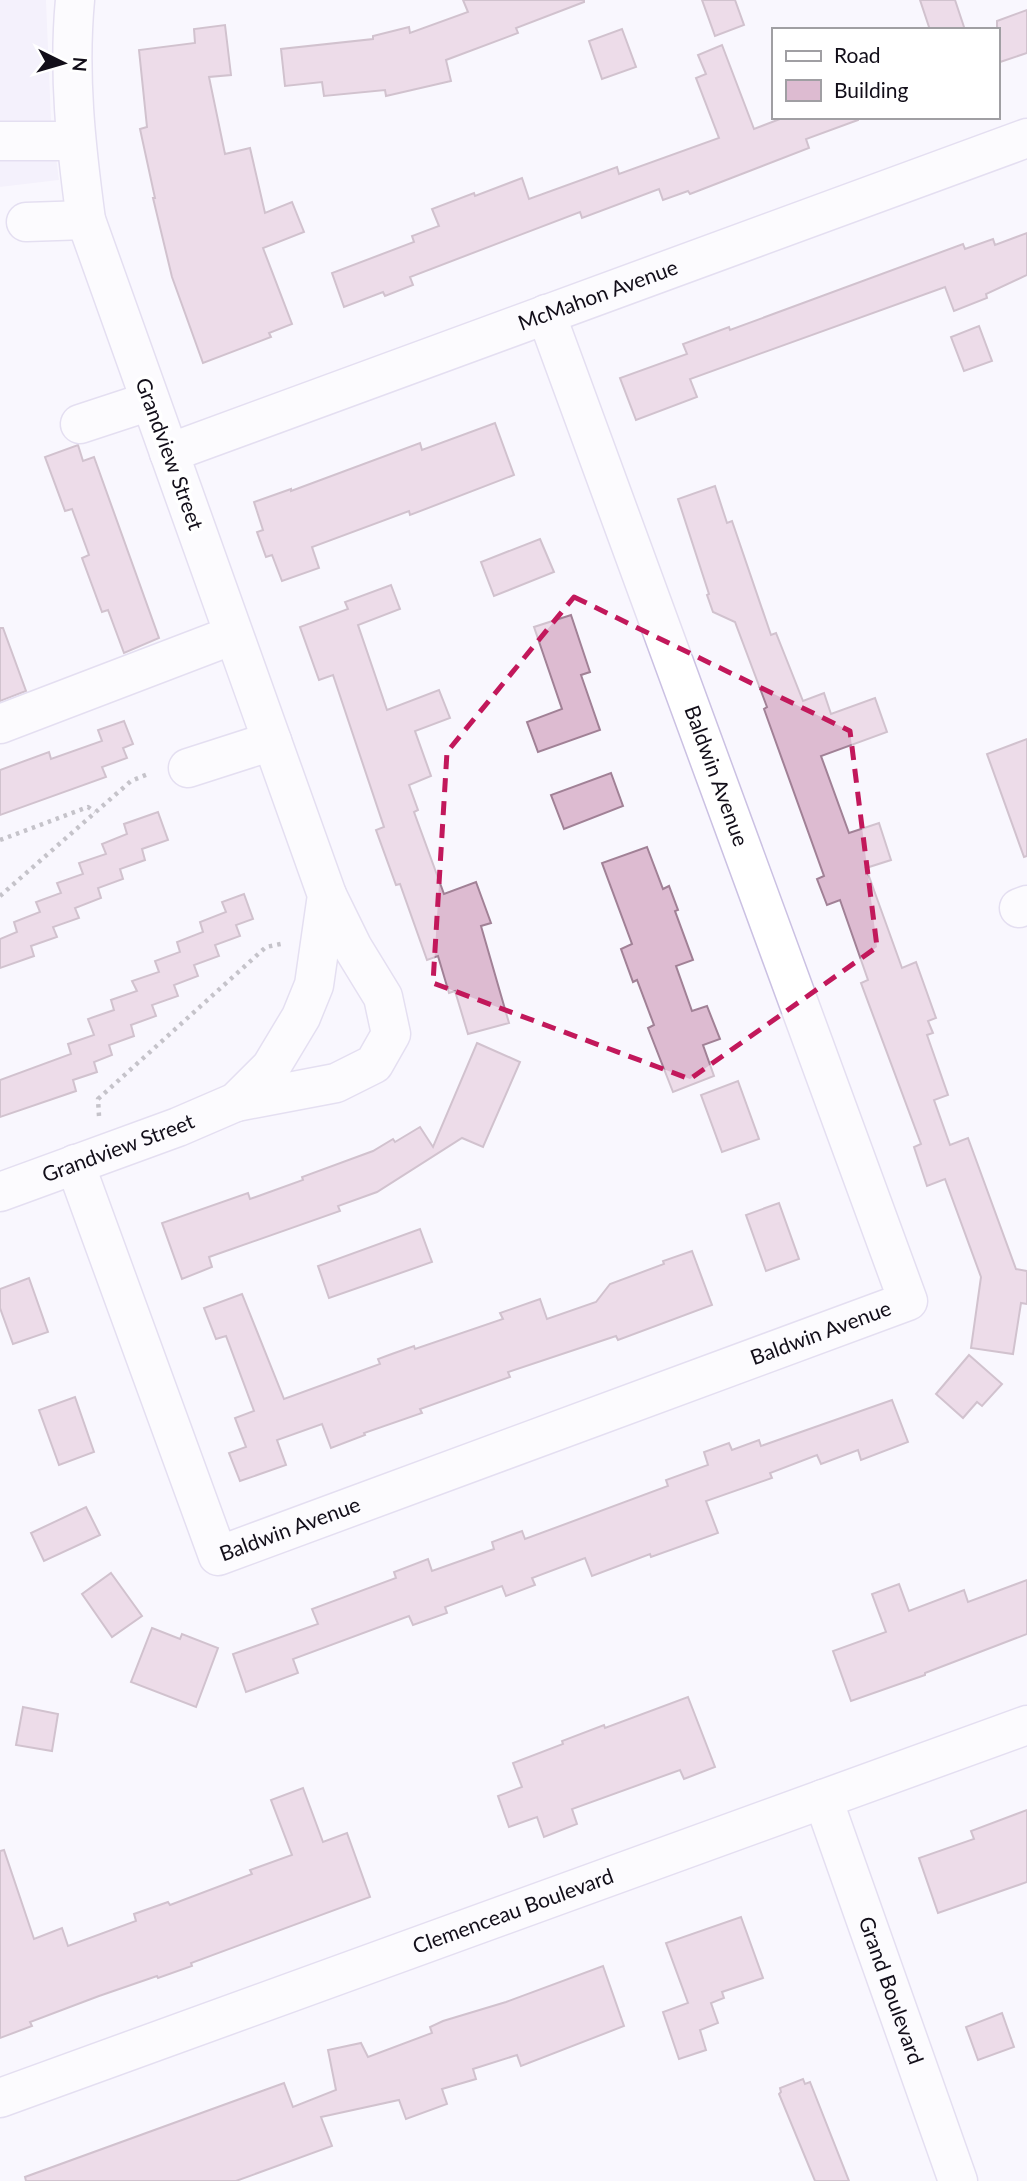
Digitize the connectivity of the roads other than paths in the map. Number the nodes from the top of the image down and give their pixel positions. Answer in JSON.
{"nodes":[{"id":1,"x":75,"y":0,"type":"edge"},
{"id":2,"x":1027,"y":138,"type":"edge"},
{"id":3,"x":0,"y":141,"type":"edge"},
{"id":4,"x":75,"y":141,"type":"junction"},
{"id":5,"x":86,"y":220,"type":"junction"},
{"id":6,"x":26,"y":222,"type":"dead end"},
{"id":7,"x":547,"y":314,"type":"junction"},
{"id":8,"x":150,"y":401,"type":"junction"},
{"id":9,"x":80,"y":424,"type":"dead end"},
{"id":10,"x":169,"y":453,"type":"junction"},
{"id":11,"x":233,"y":635,"type":"junction"},
{"id":12,"x":0,"y":724,"type":"edge"},
{"id":13,"x":272,"y":741,"type":"junction"},
{"id":14,"x":188,"y":768,"type":"dead end"},
{"id":15,"x":327,"y":895,"type":"junction"},
{"id":16,"x":236,"y":1102,"type":"junction"},
{"id":17,"x":75,"y":1164,"type":"junction"},
{"id":18,"x":0,"y":1192,"type":"edge"},
{"id":19,"x":1027,"y":1725,"type":"edge"},
{"id":20,"x":823,"y":1799,"type":"junction"},
{"id":21,"x":0,"y":2098,"type":"edge"},
{"id":22,"x":958,"y":2181,"type":"edge"}],
"edges":[{"from":1,"to":4,"type":"street","name":"Grandview Street"},
{"from":2,"to":7,"type":"street","name":"McMahon Avenue"},
{"from":3,"to":4,"type":"street"},
{"from":4,"to":5,"type":"street","name":"Grandview Street"},
{"from":5,"to":6,"type":"street"},
{"from":5,"to":8,"type":"street","name":"Grandview Street"},
{"from":7,"to":10,"type":"street","name":"McMahon Avenue"},
{"from":7,"to":17,"type":"street","name":"Baldwin Avenue"},
{"from":8,"to":9,"type":"street"},
{"from":8,"to":10,"type":"street","name":"Grandview Street"},
{"from":10,"to":11,"type":"street","name":"Grandview Street"},
{"from":11,"to":12,"type":"street"},
{"from":11,"to":13,"type":"street","name":"Grandview Street"},
{"from":13,"to":14,"type":"street"},
{"from":13,"to":15,"type":"street","name":"Grandview Street"},
{"from":15,"to":16,"type":"street","name":"Grandview Street"},
{"from":15,"to":16,"type":"street","name":"Grandview Street"},
{"from":16,"to":17,"type":"street","name":"Grandview Street"},
{"from":17,"to":18,"type":"street","name":"Grandview Street"},
{"from":19,"to":20,"type":"street","name":"Clemenceau Boulevard"},
{"from":20,"to":21,"type":"street","name":"Clemenceau Boulevard"},
{"from":20,"to":22,"type":"street","name":"Grand Boulevard"}]}
